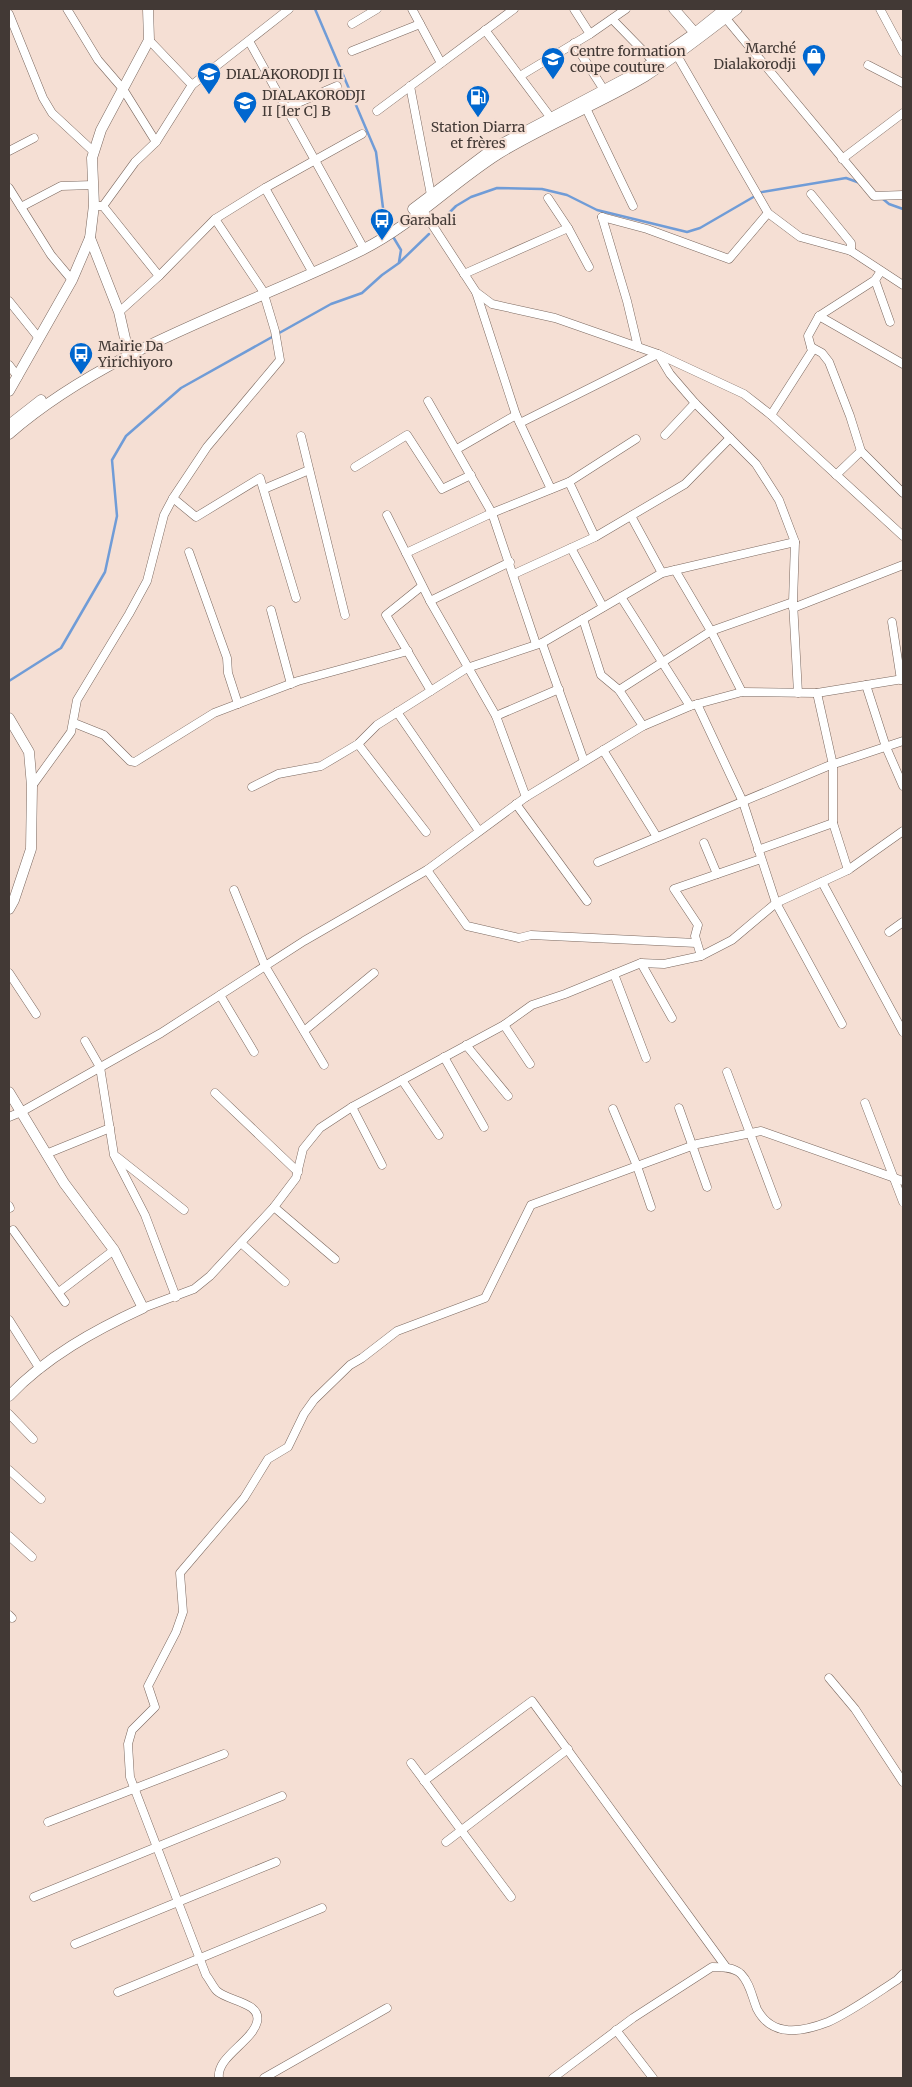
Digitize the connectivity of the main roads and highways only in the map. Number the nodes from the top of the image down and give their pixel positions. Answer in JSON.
{"nodes":[{"id":1,"x":148,"y":9,"type":"edge"},
{"id":2,"x":674,"y":9,"type":"edge"},
{"id":3,"x":737,"y":9,"type":"edge"},
{"id":4,"x":723,"y":13,"type":"edge"},
{"id":5,"x":697,"y":36,"type":"junction"},
{"id":6,"x":656,"y":64,"type":"junction"},
{"id":7,"x":584,"y":104,"type":"junction"},
{"id":8,"x":433,"y":198,"type":"junction"},
{"id":9,"x":90,"y":238,"type":"junction"},
{"id":10,"x":128,"y":354,"type":"junction"},
{"id":11,"x":9,"y":391,"type":"edge"},
{"id":12,"x":9,"y":425,"type":"edge"},
{"id":13,"x":9,"y":434,"type":"edge"},
{"id":14,"x":9,"y":718,"type":"edge"},
{"id":15,"x":9,"y":910,"type":"edge"},
{"id":16,"x":9,"y":1092,"type":"edge"},
{"id":17,"x":9,"y":1396,"type":"edge"}],
"edges":[{"from":1,"to":9,"type":"main road"},
{"from":2,"to":5,"type":"main road"},
{"from":3,"to":4,"type":"main road"},
{"from":4,"to":5,"type":"main road"},
{"from":5,"to":6,"type":"main road"},
{"from":6,"to":7,"type":"main road"},
{"from":6,"to":7,"type":"main road"},
{"from":7,"to":8,"type":"main road"},
{"from":7,"to":8,"type":"main road"},
{"from":8,"to":10,"type":"main road"},
{"from":9,"to":10,"type":"main road"},
{"from":9,"to":11,"type":"main road"},
{"from":10,"to":12,"type":"main road"},
{"from":10,"to":13,"type":"main road"},
{"from":14,"to":15,"type":"main road"},
{"from":16,"to":17,"type":"main road"}]}
